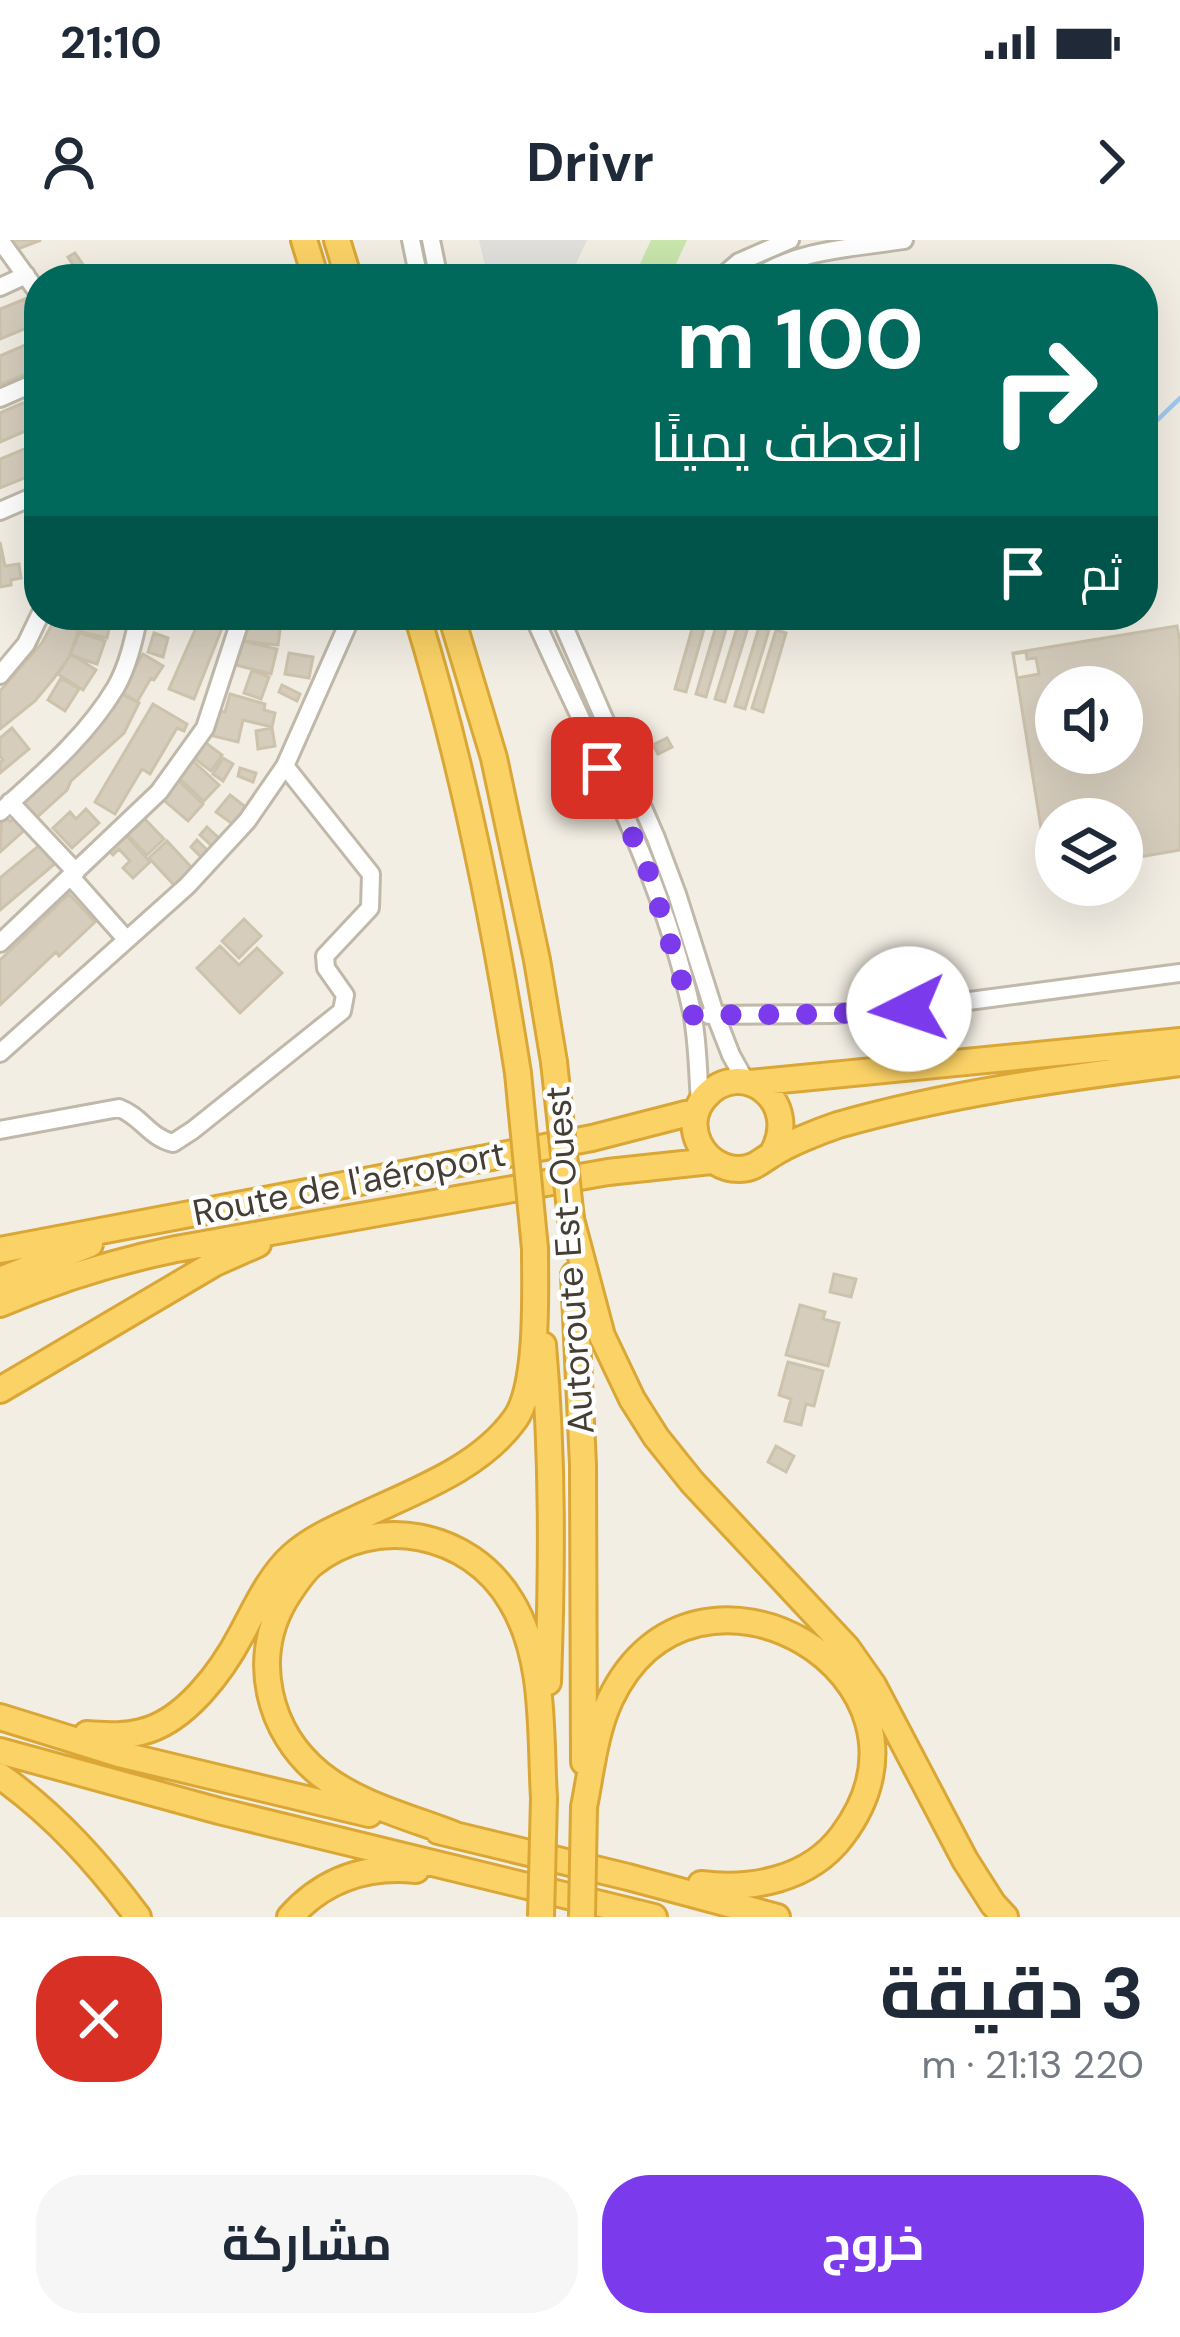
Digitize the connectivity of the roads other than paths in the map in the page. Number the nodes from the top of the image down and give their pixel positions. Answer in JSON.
{"nodes":[{"id":1,"x":0,"y":240,"type":"edge"},
{"id":2,"x":790,"y":240,"type":"edge"},
{"id":3,"x":904,"y":240,"type":"edge"},
{"id":4,"x":737,"y":264,"type":"edge"},
{"id":5,"x":776,"y":264,"type":"edge"},
{"id":6,"x":24,"y":272,"type":"edge"},
{"id":7,"x":33,"y":630,"type":"edge"},
{"id":8,"x":135,"y":630,"type":"edge"},
{"id":9,"x":237,"y":630,"type":"edge"},
{"id":10,"x":345,"y":630,"type":"edge"},
{"id":11,"x":421,"y":630,"type":"edge"},
{"id":12,"x":456,"y":630,"type":"edge"},
{"id":13,"x":541,"y":630,"type":"edge"},
{"id":14,"x":565,"y":630,"type":"edge"},
{"id":15,"x":570,"y":630,"type":"edge"},
{"id":16,"x":550,"y":654,"type":"junction"},
{"id":17,"x":0,"y":675,"type":"edge"},
{"id":18,"x":285,"y":766,"type":"junction"},
{"id":19,"x":5,"y":807,"type":"edge"},
{"id":20,"x":74,"y":874,"type":"junction"},
{"id":21,"x":126,"y":939,"type":"junction"},
{"id":22,"x":0,"y":943,"type":"edge"},
{"id":23,"x":1180,"y":973,"type":"edge"},
{"id":24,"x":715,"y":1014,"type":"junction"},
{"id":25,"x":692,"y":1015,"type":"junction"},
{"id":26,"x":1180,"y":1041,"type":"edge"},
{"id":27,"x":0,"y":1053,"type":"edge"},
{"id":28,"x":1180,"y":1063,"type":"edge"},
{"id":29,"x":748,"y":1082,"type":"junction"},
{"id":30,"x":698,"y":1107,"type":"junction"},
{"id":31,"x":0,"y":1130,"type":"edge"},
{"id":32,"x":772,"y":1154,"type":"junction"},
{"id":33,"x":712,"y":1161,"type":"junction"},
{"id":34,"x":214,"y":1210,"type":"junction"},
{"id":35,"x":571,"y":1219,"type":"junction"},
{"id":36,"x":328,"y":1221,"type":"junction"},
{"id":37,"x":536,"y":1249,"type":"junction"},
{"id":38,"x":0,"y":1250,"type":"edge"},
{"id":39,"x":0,"y":1280,"type":"edge"},
{"id":40,"x":0,"y":1304,"type":"edge"},
{"id":41,"x":0,"y":1390,"type":"edge"},
{"id":42,"x":0,"y":1718,"type":"edge"},
{"id":43,"x":49,"y":1733,"type":"junction"},
{"id":44,"x":0,"y":1751,"type":"edge"},
{"id":45,"x":0,"y":1777,"type":"edge"},
{"id":46,"x":544,"y":1798,"type":"junction"},
{"id":47,"x":584,"y":1807,"type":"junction"},
{"id":48,"x":453,"y":1834,"type":"junction"},
{"id":49,"x":628,"y":1877,"type":"junction"},
{"id":50,"x":499,"y":1878,"type":"junction"},
{"id":51,"x":138,"y":1917,"type":"edge"},
{"id":52,"x":290,"y":1917,"type":"edge"},
{"id":53,"x":541,"y":1917,"type":"edge"},
{"id":54,"x":582,"y":1917,"type":"edge"},
{"id":55,"x":654,"y":1917,"type":"edge"},
{"id":56,"x":777,"y":1917,"type":"edge"},
{"id":57,"x":1005,"y":1917,"type":"edge"}],
"edges":[{"from":1,"to":6,"type":"street"},
{"from":2,"to":4,"type":"street"},
{"from":3,"to":5,"type":"street"},
{"from":7,"to":17,"type":"street"},
{"from":8,"to":19,"type":"street"},
{"from":9,"to":20,"type":"street"},
{"from":10,"to":18,"type":"street"},
{"from":11,"to":37,"type":"highway","name":"Autoroute Est-Ouest","bridge":true},
{"from":12,"to":35,"type":"highway","name":"Autoroute Est-Ouest","bridge":true},
{"from":13,"to":16,"type":"street"},
{"from":14,"to":16,"type":"street"},
{"from":15,"to":24,"type":"street"},
{"from":16,"to":25,"type":"street"},
{"from":18,"to":21,"type":"street"},
{"from":18,"to":31,"type":"street"},
{"from":19,"to":20,"type":"street"},
{"from":20,"to":21,"type":"street"},
{"from":20,"to":22,"type":"street"},
{"from":21,"to":27,"type":"street"},
{"from":23,"to":24,"type":"street"},
{"from":24,"to":25,"type":"street"},
{"from":24,"to":29,"type":"street"},
{"from":25,"to":30,"type":"street"},
{"from":26,"to":29,"type":"highway"},
{"from":28,"to":32,"type":"highway"},
{"from":29,"to":30,"type":"highway"},
{"from":29,"to":32,"type":"highway"},
{"from":30,"to":33,"type":"highway"},
{"from":30,"to":34,"type":"highway","name":"Route de l'aéroport"},
{"from":32,"to":33,"type":"highway"},
{"from":33,"to":36,"type":"highway"},
{"from":34,"to":38,"type":"highway","name":"Route de l'aéroport"},
{"from":34,"to":39,"type":"highway"},
{"from":35,"to":47,"type":"highway","name":"Autoroute Est-Ouest"},
{"from":35,"to":57,"type":"highway"},
{"from":36,"to":40,"type":"highway"},
{"from":36,"to":41,"type":"highway"},
{"from":37,"to":43,"type":"highway"},
{"from":37,"to":46,"type":"highway","name":"Autoroute Est-Ouest"},
{"from":42,"to":43,"type":"highway"},
{"from":43,"to":48,"type":"highway"},
{"from":44,"to":50,"type":"highway"},
{"from":45,"to":51,"type":"highway"},
{"from":46,"to":48,"type":"highway"},
{"from":46,"to":53,"type":"highway","name":"Autoroute Est-Ouest","bridge":true},
{"from":47,"to":49,"type":"highway"},
{"from":47,"to":54,"type":"highway","name":"Autoroute Est-Ouest","bridge":true},
{"from":48,"to":49,"type":"highway"},
{"from":49,"to":56,"type":"highway"},
{"from":50,"to":52,"type":"highway"},
{"from":50,"to":55,"type":"highway"}]}
